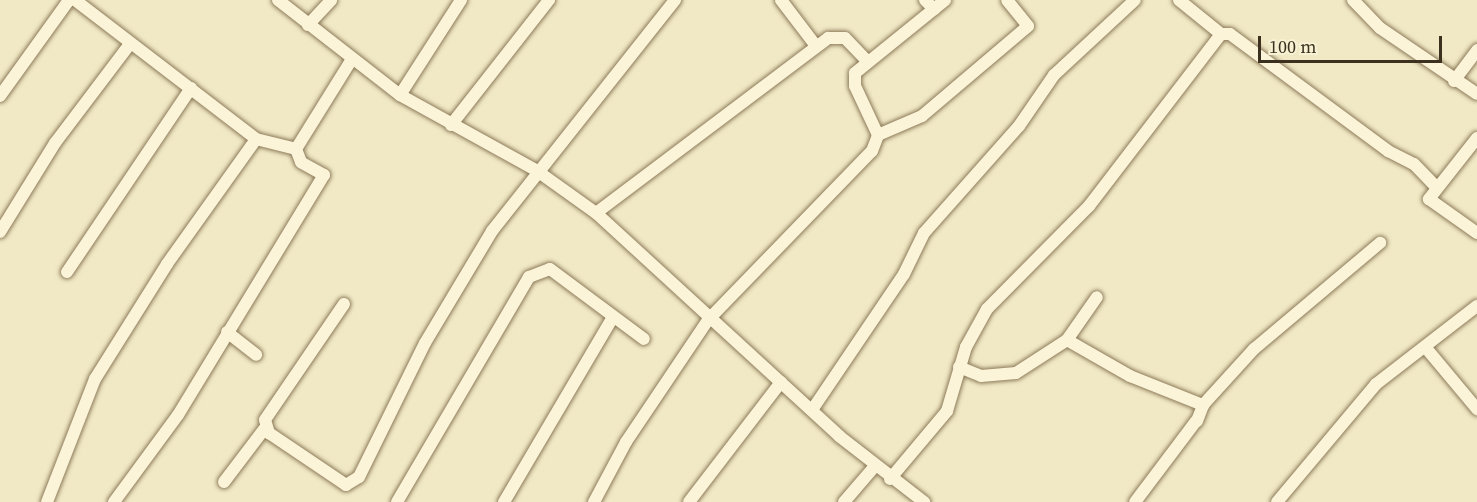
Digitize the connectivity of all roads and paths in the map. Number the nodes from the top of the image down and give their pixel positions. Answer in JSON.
{"nodes":[{"id":1,"x":69,"y":0,"type":"edge"},
{"id":2,"x":75,"y":0,"type":"edge"},
{"id":3,"x":278,"y":0,"type":"edge"},
{"id":4,"x":331,"y":0,"type":"edge"},
{"id":5,"x":461,"y":0,"type":"edge"},
{"id":6,"x":549,"y":0,"type":"edge"},
{"id":7,"x":675,"y":0,"type":"edge"},
{"id":8,"x":781,"y":0,"type":"edge"},
{"id":9,"x":945,"y":0,"type":"edge"},
{"id":10,"x":1006,"y":0,"type":"edge"},
{"id":11,"x":1135,"y":0,"type":"edge"},
{"id":12,"x":1179,"y":0,"type":"edge"},
{"id":13,"x":1353,"y":0,"type":"edge"},
{"id":14,"x":930,"y":5,"type":"edge"},
{"id":15,"x":308,"y":25,"type":"junction"},
{"id":16,"x":1221,"y":34,"type":"junction"},
{"id":17,"x":130,"y":44,"type":"junction"},
{"id":18,"x":816,"y":46,"type":"junction"},
{"id":19,"x":1477,"y":50,"type":"edge"},
{"id":20,"x":351,"y":59,"type":"junction"},
{"id":21,"x":866,"y":60,"type":"junction"},
{"id":22,"x":1454,"y":81,"type":"junction"},
{"id":23,"x":191,"y":88,"type":"junction"},
{"id":24,"x":1477,"y":94,"type":"edge"},
{"id":25,"x":0,"y":96,"type":"edge"},
{"id":26,"x":400,"y":96,"type":"junction"},
{"id":27,"x":451,"y":125,"type":"junction"},
{"id":28,"x":878,"y":135,"type":"junction"},
{"id":29,"x":1477,"y":138,"type":"edge"},
{"id":30,"x":256,"y":139,"type":"junction"},
{"id":31,"x":296,"y":149,"type":"junction"},
{"id":32,"x":536,"y":171,"type":"junction"},
{"id":33,"x":1436,"y":187,"type":"junction"},
{"id":34,"x":596,"y":213,"type":"junction"},
{"id":35,"x":0,"y":232,"type":"edge"},
{"id":36,"x":1477,"y":232,"type":"edge"},
{"id":37,"x":1380,"y":243,"type":"dead end"},
{"id":38,"x":67,"y":272,"type":"dead end"},
{"id":39,"x":1097,"y":297,"type":"dead end"},
{"id":40,"x":344,"y":304,"type":"dead end"},
{"id":41,"x":1477,"y":306,"type":"edge"},
{"id":42,"x":612,"y":319,"type":"junction"},
{"id":43,"x":708,"y":320,"type":"junction"},
{"id":44,"x":227,"y":332,"type":"junction"},
{"id":45,"x":644,"y":339,"type":"dead end"},
{"id":46,"x":1067,"y":340,"type":"junction"},
{"id":47,"x":1426,"y":348,"type":"junction"},
{"id":48,"x":256,"y":356,"type":"dead end"},
{"id":49,"x":959,"y":367,"type":"junction"},
{"id":50,"x":781,"y":382,"type":"junction"},
{"id":51,"x":1203,"y":405,"type":"junction"},
{"id":52,"x":1477,"y":409,"type":"edge"},
{"id":53,"x":812,"y":410,"type":"junction"},
{"id":54,"x":265,"y":428,"type":"junction"},
{"id":55,"x":875,"y":466,"type":"junction"},
{"id":56,"x":890,"y":479,"type":"junction"},
{"id":57,"x":224,"y":482,"type":"dead end"},
{"id":58,"x":46,"y":502,"type":"edge"},
{"id":59,"x":114,"y":502,"type":"edge"},
{"id":60,"x":397,"y":502,"type":"edge"},
{"id":61,"x":504,"y":502,"type":"edge"},
{"id":62,"x":594,"y":502,"type":"edge"},
{"id":63,"x":689,"y":502,"type":"edge"},
{"id":64,"x":844,"y":502,"type":"edge"},
{"id":65,"x":924,"y":502,"type":"edge"},
{"id":66,"x":1135,"y":502,"type":"edge"},
{"id":67,"x":1277,"y":502,"type":"edge"}],
"edges":[{"from":1,"to":25,"type":"street"},
{"from":2,"to":17,"type":"street"},
{"from":3,"to":15,"type":"street"},
{"from":4,"to":15,"type":"street"},
{"from":5,"to":26,"type":"street"},
{"from":6,"to":27,"type":"street"},
{"from":7,"to":32,"type":"street"},
{"from":8,"to":18,"type":"street"},
{"from":9,"to":14,"type":"street"},
{"from":10,"to":28,"type":"street"},
{"from":11,"to":53,"type":"street"},
{"from":12,"to":16,"type":"street"},
{"from":13,"to":22,"type":"street"},
{"from":14,"to":21,"type":"street"},
{"from":15,"to":20,"type":"street"},
{"from":16,"to":33,"type":"street"},
{"from":16,"to":49,"type":"street"},
{"from":17,"to":23,"type":"street"},
{"from":17,"to":35,"type":"street"},
{"from":18,"to":21,"type":"street"},
{"from":18,"to":34,"type":"street"},
{"from":19,"to":22,"type":"street"},
{"from":20,"to":26,"type":"street"},
{"from":20,"to":31,"type":"street"},
{"from":21,"to":28,"type":"street"},
{"from":22,"to":24,"type":"street"},
{"from":23,"to":30,"type":"street"},
{"from":23,"to":38,"type":"street"},
{"from":26,"to":27,"type":"street"},
{"from":27,"to":32,"type":"street"},
{"from":28,"to":43,"type":"street"},
{"from":29,"to":33,"type":"street"},
{"from":30,"to":31,"type":"street"},
{"from":30,"to":58,"type":"street"},
{"from":31,"to":44,"type":"street"},
{"from":32,"to":34,"type":"street"},
{"from":32,"to":54,"type":"street"},
{"from":33,"to":36,"type":"street"},
{"from":34,"to":43,"type":"street"},
{"from":37,"to":51,"type":"street"},
{"from":39,"to":46,"type":"street"},
{"from":40,"to":54,"type":"street"},
{"from":41,"to":47,"type":"street"},
{"from":42,"to":45,"type":"street"},
{"from":42,"to":60,"type":"street"},
{"from":42,"to":61,"type":"street"},
{"from":43,"to":50,"type":"street"},
{"from":43,"to":62,"type":"street"},
{"from":44,"to":48,"type":"street"},
{"from":44,"to":59,"type":"street"},
{"from":46,"to":49,"type":"street"},
{"from":46,"to":51,"type":"street"},
{"from":47,"to":52,"type":"street"},
{"from":47,"to":67,"type":"street"},
{"from":49,"to":56,"type":"street"},
{"from":50,"to":53,"type":"street"},
{"from":50,"to":63,"type":"street"},
{"from":51,"to":66,"type":"street"},
{"from":53,"to":55,"type":"street"},
{"from":54,"to":57,"type":"street"},
{"from":55,"to":56,"type":"street"},
{"from":55,"to":64,"type":"street"},
{"from":56,"to":65,"type":"street"}]}
